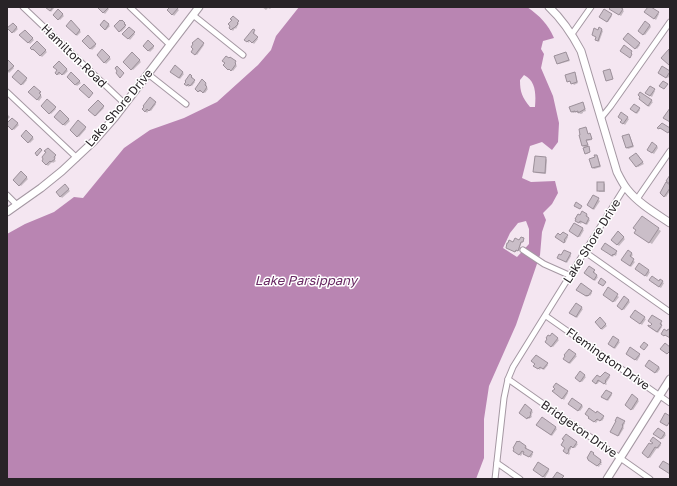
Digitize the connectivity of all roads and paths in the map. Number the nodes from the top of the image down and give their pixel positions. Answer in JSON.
{"nodes":[{"id":1,"x":23,"y":7,"type":"edge"},
{"id":2,"x":130,"y":7,"type":"edge"},
{"id":3,"x":199,"y":7,"type":"edge"},
{"id":4,"x":549,"y":7,"type":"edge"},
{"id":5,"x":591,"y":7,"type":"edge"},
{"id":6,"x":193,"y":15,"type":"junction"},
{"id":7,"x":670,"y":22,"type":"edge"},
{"id":8,"x":572,"y":34,"type":"junction"},
{"id":9,"x":170,"y":45,"type":"junction"},
{"id":10,"x":243,"y":55,"type":"dead end"},
{"id":11,"x":148,"y":74,"type":"junction"},
{"id":12,"x":7,"y":92,"type":"edge"},
{"id":13,"x":125,"y":104,"type":"junction"},
{"id":14,"x":186,"y":104,"type":"dead end"},
{"id":15,"x":601,"y":118,"type":"junction"},
{"id":16,"x":670,"y":151,"type":"edge"},
{"id":17,"x":77,"y":158,"type":"junction"},
{"id":18,"x":625,"y":187,"type":"junction"},
{"id":19,"x":7,"y":195,"type":"edge"},
{"id":20,"x":637,"y":199,"type":"junction"},
{"id":21,"x":17,"y":205,"type":"junction"},
{"id":22,"x":7,"y":212,"type":"edge"},
{"id":23,"x":670,"y":223,"type":"edge"},
{"id":24,"x":523,"y":250,"type":"dead end"},
{"id":25,"x":585,"y":252,"type":"junction"},
{"id":26,"x":571,"y":276,"type":"junction"},
{"id":27,"x":670,"y":312,"type":"edge"},
{"id":28,"x":546,"y":316,"type":"junction"},
{"id":29,"x":508,"y":379,"type":"junction"},
{"id":30,"x":670,"y":379,"type":"edge"},
{"id":31,"x":660,"y":395,"type":"junction"},
{"id":32,"x":670,"y":403,"type":"edge"},
{"id":33,"x":620,"y":458,"type":"junction"},
{"id":34,"x":497,"y":463,"type":"junction"},
{"id":35,"x":495,"y":479,"type":"edge"},
{"id":36,"x":520,"y":479,"type":"edge"},
{"id":37,"x":607,"y":479,"type":"edge"},
{"id":38,"x":650,"y":479,"type":"edge"}],
"edges":[{"from":1,"to":13,"type":"street","name":"Hamilton Road"},
{"from":2,"to":9,"type":"street"},
{"from":3,"to":6,"type":"street","name":"Lake Shore Drive"},
{"from":4,"to":8,"type":"street","name":"Lake Shore Drive"},
{"from":5,"to":8,"type":"street"},
{"from":6,"to":9,"type":"street","name":"Lake Shore Drive"},
{"from":6,"to":10,"type":"street"},
{"from":7,"to":15,"type":"street"},
{"from":8,"to":15,"type":"street","name":"Lake Shore Drive"},
{"from":9,"to":11,"type":"street","name":"Lake Shore Drive"},
{"from":11,"to":13,"type":"street","name":"Lake Shore Drive"},
{"from":11,"to":14,"type":"street"},
{"from":12,"to":17,"type":"street"},
{"from":13,"to":17,"type":"street","name":"Lake Shore Drive"},
{"from":15,"to":18,"type":"street","name":"Lake Shore Drive"},
{"from":16,"to":20,"type":"street"},
{"from":17,"to":21,"type":"street","name":"Lake Shore Drive"},
{"from":18,"to":20,"type":"street"},
{"from":18,"to":25,"type":"street","name":"Lake Shore Drive"},
{"from":19,"to":21,"type":"street"},
{"from":20,"to":23,"type":"street"},
{"from":21,"to":22,"type":"street","name":"Lake Shore Drive"},
{"from":24,"to":26,"type":"street"},
{"from":25,"to":26,"type":"street","name":"Lake Shore Drive"},
{"from":25,"to":27,"type":"street"},
{"from":26,"to":28,"type":"street","name":"Lake Shore Drive"},
{"from":28,"to":29,"type":"street","name":"Lake Shore Drive"},
{"from":28,"to":31,"type":"street","name":"Flemington Drive"},
{"from":29,"to":33,"type":"street","name":"Bridgeton Drive"},
{"from":29,"to":34,"type":"street","name":"Lake Shore Drive"},
{"from":30,"to":31,"type":"street"},
{"from":31,"to":32,"type":"street","name":"Flemington Drive"},
{"from":31,"to":33,"type":"street"},
{"from":33,"to":37,"type":"street"},
{"from":33,"to":38,"type":"street","name":"Bridgeton Drive"},
{"from":34,"to":35,"type":"street","name":"Lake Shore Drive"},
{"from":34,"to":36,"type":"street"}]}
